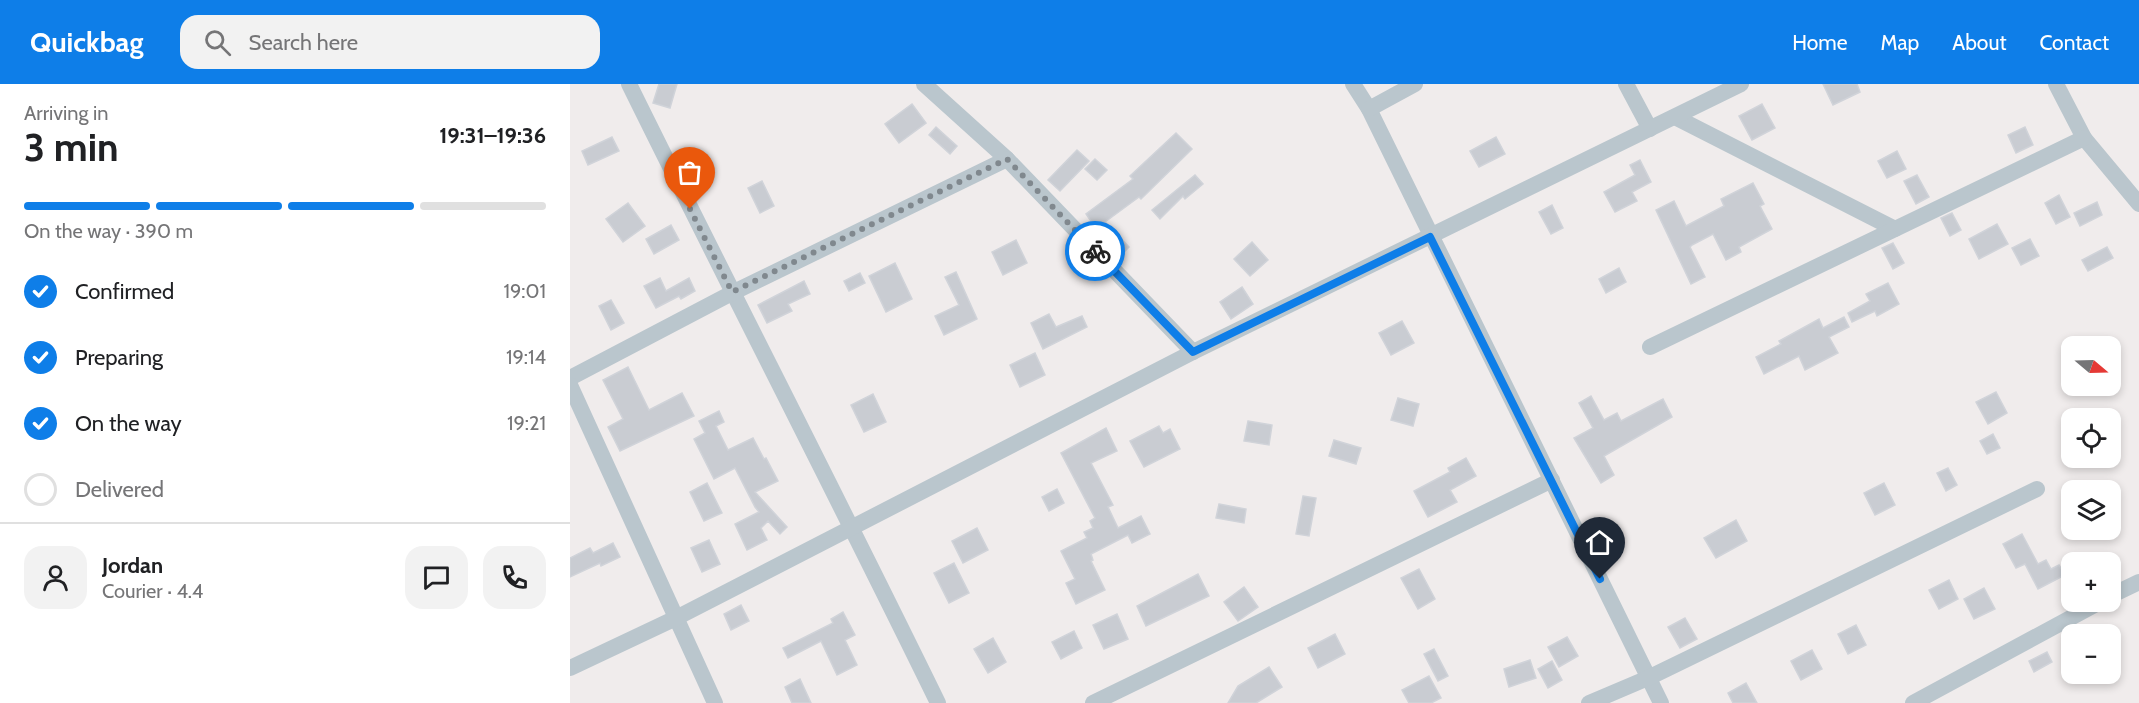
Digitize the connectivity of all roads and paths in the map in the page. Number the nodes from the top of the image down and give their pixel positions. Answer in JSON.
{"nodes":[{"id":1,"x":628,"y":84,"type":"edge"},
{"id":2,"x":924,"y":84,"type":"edge"},
{"id":3,"x":1353,"y":84,"type":"edge"},
{"id":4,"x":1414,"y":84,"type":"edge"},
{"id":5,"x":1626,"y":84,"type":"edge"},
{"id":6,"x":1741,"y":84,"type":"edge"},
{"id":7,"x":2056,"y":84,"type":"edge"},
{"id":8,"x":1369,"y":109,"type":"junction"},
{"id":9,"x":1675,"y":117,"type":"junction"},
{"id":10,"x":1650,"y":129,"type":"junction"},
{"id":11,"x":2084,"y":138,"type":"junction"},
{"id":12,"x":1007,"y":159,"type":"junction"},
{"id":13,"x":2139,"y":204,"type":"edge"},
{"id":14,"x":1895,"y":229,"type":"junction"},
{"id":15,"x":1430,"y":237,"type":"junction"},
{"id":16,"x":732,"y":292,"type":"junction"},
{"id":17,"x":1650,"y":347,"type":"dead end"},
{"id":18,"x":1193,"y":352,"type":"junction"},
{"id":19,"x":570,"y":378,"type":"edge"},
{"id":20,"x":570,"y":385,"type":"edge"},
{"id":21,"x":1552,"y":480,"type":"junction"},
{"id":22,"x":2037,"y":489,"type":"dead end"},
{"id":23,"x":852,"y":527,"type":"junction"},
{"id":24,"x":2139,"y":582,"type":"edge"},
{"id":25,"x":2121,"y":591,"type":"edge"},
{"id":26,"x":2081,"y":612,"type":"edge"},
{"id":27,"x":676,"y":618,"type":"junction"},
{"id":28,"x":570,"y":668,"type":"edge"},
{"id":29,"x":1648,"y":678,"type":"junction"},
{"id":30,"x":715,"y":703,"type":"edge"},
{"id":31,"x":938,"y":703,"type":"edge"},
{"id":32,"x":1093,"y":703,"type":"edge"},
{"id":33,"x":1588,"y":703,"type":"edge"},
{"id":34,"x":1661,"y":703,"type":"edge"},
{"id":35,"x":1913,"y":703,"type":"edge"}],
"edges":[{"from":1,"to":16,"type":"street"},
{"from":2,"to":12,"type":"street"},
{"from":3,"to":8,"type":"street"},
{"from":4,"to":8,"type":"street"},
{"from":5,"to":10,"type":"street"},
{"from":6,"to":9,"type":"street"},
{"from":7,"to":11,"type":"street"},
{"from":8,"to":15,"type":"street"},
{"from":9,"to":10,"type":"street"},
{"from":9,"to":14,"type":"street"},
{"from":10,"to":15,"type":"street"},
{"from":11,"to":13,"type":"street"},
{"from":11,"to":14,"type":"street"},
{"from":12,"to":16,"type":"street"},
{"from":12,"to":18,"type":"street"},
{"from":14,"to":17,"type":"street"},
{"from":15,"to":18,"type":"street"},
{"from":15,"to":21,"type":"street"},
{"from":16,"to":19,"type":"street"},
{"from":16,"to":23,"type":"street"},
{"from":18,"to":23,"type":"street"},
{"from":20,"to":27,"type":"street"},
{"from":21,"to":29,"type":"street"},
{"from":21,"to":32,"type":"street"},
{"from":22,"to":29,"type":"street"},
{"from":23,"to":27,"type":"street"},
{"from":23,"to":31,"type":"street"},
{"from":24,"to":25,"type":"street"},
{"from":26,"to":35,"type":"street"},
{"from":27,"to":28,"type":"street"},
{"from":27,"to":30,"type":"street"},
{"from":29,"to":33,"type":"street"},
{"from":29,"to":34,"type":"street"}]}
